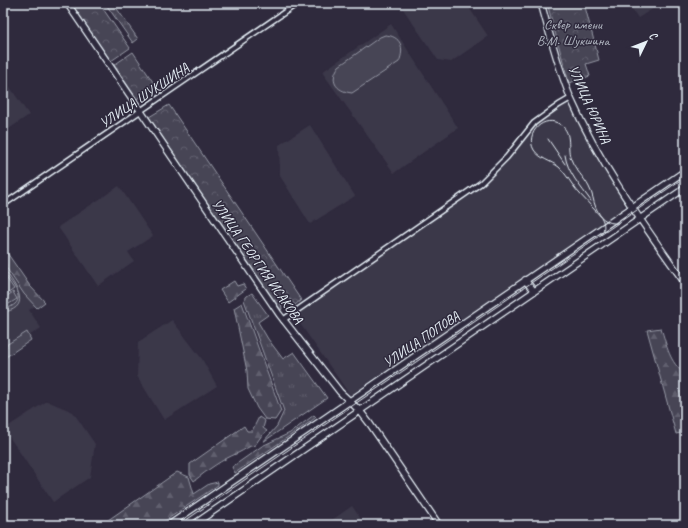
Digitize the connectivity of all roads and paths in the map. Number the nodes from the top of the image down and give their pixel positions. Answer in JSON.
{"nodes":[{"id":1,"x":67,"y":3,"type":"edge"},
{"id":2,"x":298,"y":3,"type":"edge"},
{"id":3,"x":542,"y":3,"type":"edge"},
{"id":4,"x":571,"y":98,"type":"junction"},
{"id":5,"x":140,"y":111,"type":"junction"},
{"id":6,"x":685,"y":171,"type":"edge"},
{"id":7,"x":685,"y":188,"type":"edge"},
{"id":8,"x":3,"y":205,"type":"edge"},
{"id":9,"x":632,"y":207,"type":"junction"},
{"id":10,"x":640,"y":218,"type":"junction"},
{"id":11,"x":525,"y":280,"type":"junction"},
{"id":12,"x":685,"y":283,"type":"edge"},
{"id":13,"x":534,"y":291,"type":"junction"},
{"id":14,"x":284,"y":320,"type":"junction"},
{"id":15,"x":350,"y":401,"type":"junction"},
{"id":16,"x":360,"y":411,"type":"junction"},
{"id":17,"x":169,"y":525,"type":"edge"},
{"id":18,"x":193,"y":525,"type":"edge"},
{"id":19,"x":439,"y":525,"type":"edge"}],
"edges":[{"from":1,"to":5,"type":"main road","name":"УЛИЦА ГЕОРГИЯ ИСАКОВА"},
{"from":2,"to":5,"type":"street","name":"УЛИЦА ШУКШИНА"},
{"from":3,"to":4,"type":"main road","name":"УЛИЦА ЮРИНА"},
{"from":4,"to":9,"type":"main road","name":"УЛИЦА ЮРИНА"},
{"from":4,"to":14,"type":"street"},
{"from":5,"to":8,"type":"street","name":"УЛИЦА ШУКШИНА"},
{"from":5,"to":14,"type":"main road","name":"УЛИЦА ГЕОРГИЯ ИСАКОВА"},
{"from":6,"to":9,"type":"main road","name":"УЛИЦА ПОПОВА"},
{"from":7,"to":10,"type":"main road","name":"УЛИЦА ПОПОВА"},
{"from":9,"to":10,"type":"main road","name":"УЛИЦА ЮРИНА"},
{"from":9,"to":11,"type":"main road","name":"УЛИЦА ПОПОВА"},
{"from":10,"to":12,"type":"main road"},
{"from":10,"to":13,"type":"main road","name":"УЛИЦА ПОПОВА"},
{"from":11,"to":13,"type":"main road"},
{"from":11,"to":15,"type":"main road","name":"УЛИЦА ПОПОВА"},
{"from":13,"to":16,"type":"main road","name":"УЛИЦА ПОПОВА"},
{"from":14,"to":15,"type":"main road","name":"УЛИЦА ГЕОРГИЯ ИСАКОВА"},
{"from":15,"to":16,"type":"main road","name":"УЛИЦА ГЕОРГИЯ ИСАКОВА"},
{"from":15,"to":17,"type":"main road","name":"УЛИЦА ПОПОВА"},
{"from":16,"to":18,"type":"main road","name":"УЛИЦА ПОПОВА"},
{"from":16,"to":19,"type":"main road","name":"УЛИЦА ГЕОРГИЯ ИСАКОВА"}]}
